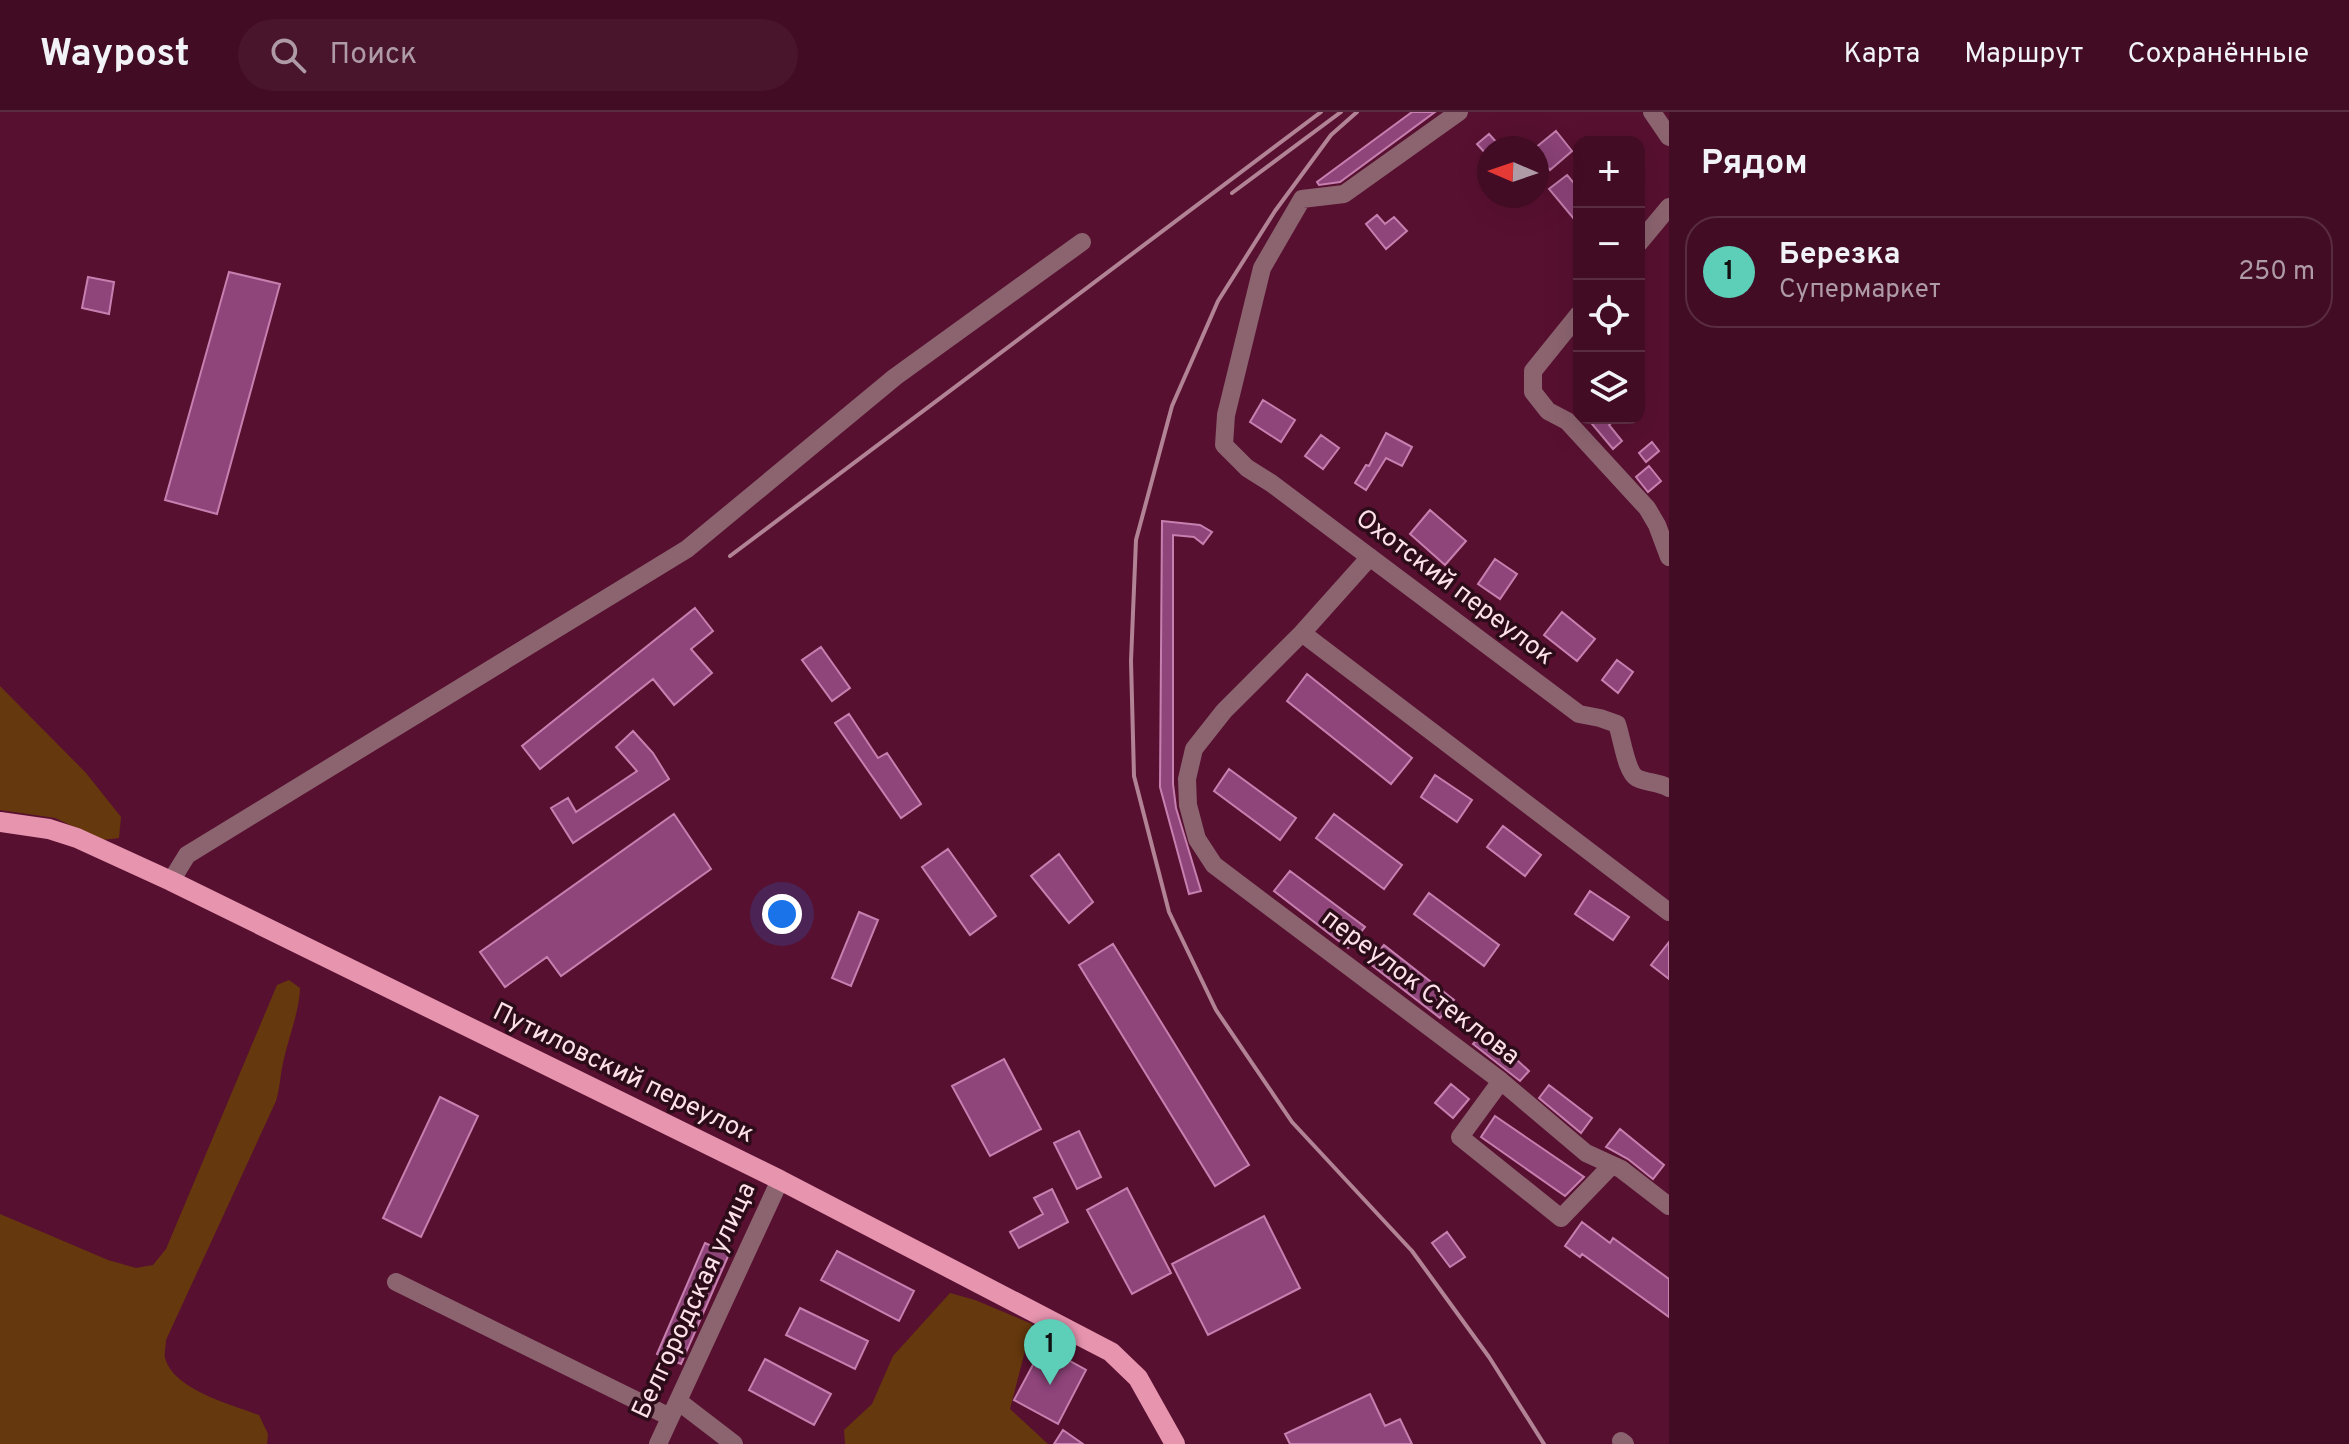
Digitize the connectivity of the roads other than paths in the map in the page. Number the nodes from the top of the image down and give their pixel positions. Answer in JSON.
{"nodes":[{"id":1,"x":1459,"y":112,"type":"edge"},
{"id":2,"x":1652,"y":112,"type":"edge"},
{"id":3,"x":1669,"y":137,"type":"edge"},
{"id":4,"x":1669,"y":207,"type":"edge"},
{"id":5,"x":1645,"y":236,"type":"edge"},
{"id":6,"x":1082,"y":242,"type":"dead end"},
{"id":7,"x":1573,"y":321,"type":"edge"},
{"id":8,"x":1370,"y":557,"type":"junction"},
{"id":9,"x":1669,"y":557,"type":"edge"},
{"id":10,"x":1302,"y":633,"type":"junction"},
{"id":11,"x":1669,"y":788,"type":"edge"},
{"id":12,"x":0,"y":822,"type":"edge"},
{"id":13,"x":171,"y":881,"type":"junction"},
{"id":14,"x":1669,"y":912,"type":"edge"},
{"id":15,"x":1501,"y":1081,"type":"junction"},
{"id":16,"x":1612,"y":1165,"type":"junction"},
{"id":17,"x":780,"y":1180,"type":"junction"},
{"id":18,"x":1669,"y":1206,"type":"edge"},
{"id":19,"x":396,"y":1282,"type":"dead end"},
{"id":20,"x":674,"y":1409,"type":"junction"},
{"id":21,"x":658,"y":1444,"type":"edge"},
{"id":22,"x":734,"y":1444,"type":"edge"},
{"id":23,"x":1175,"y":1444,"type":"edge"}],
"edges":[{"from":1,"to":8,"type":"street","name":"Охотский переулок"},
{"from":2,"to":3,"type":"street"},
{"from":4,"to":5,"type":"street"},
{"from":6,"to":13,"type":"street"},
{"from":7,"to":9,"type":"street"},
{"from":8,"to":10,"type":"street"},
{"from":8,"to":11,"type":"street","name":"Охотский переулок"},
{"from":10,"to":14,"type":"street"},
{"from":10,"to":15,"type":"street","name":"переулок Стеклова"},
{"from":12,"to":13,"type":"main road","name":"Путиловский переулок"},
{"from":13,"to":17,"type":"main road","name":"Путиловский переулок"},
{"from":15,"to":16,"type":"street","name":"переулок Стеклова"},
{"from":15,"to":16,"type":"street"},
{"from":16,"to":18,"type":"street","name":"переулок Стеклова"},
{"from":17,"to":20,"type":"street","name":"Белгородская улица"},
{"from":17,"to":23,"type":"main road","name":"Путиловский переулок"},
{"from":19,"to":20,"type":"street"},
{"from":20,"to":21,"type":"street","name":"Белгородская улица"},
{"from":20,"to":22,"type":"street"}]}
